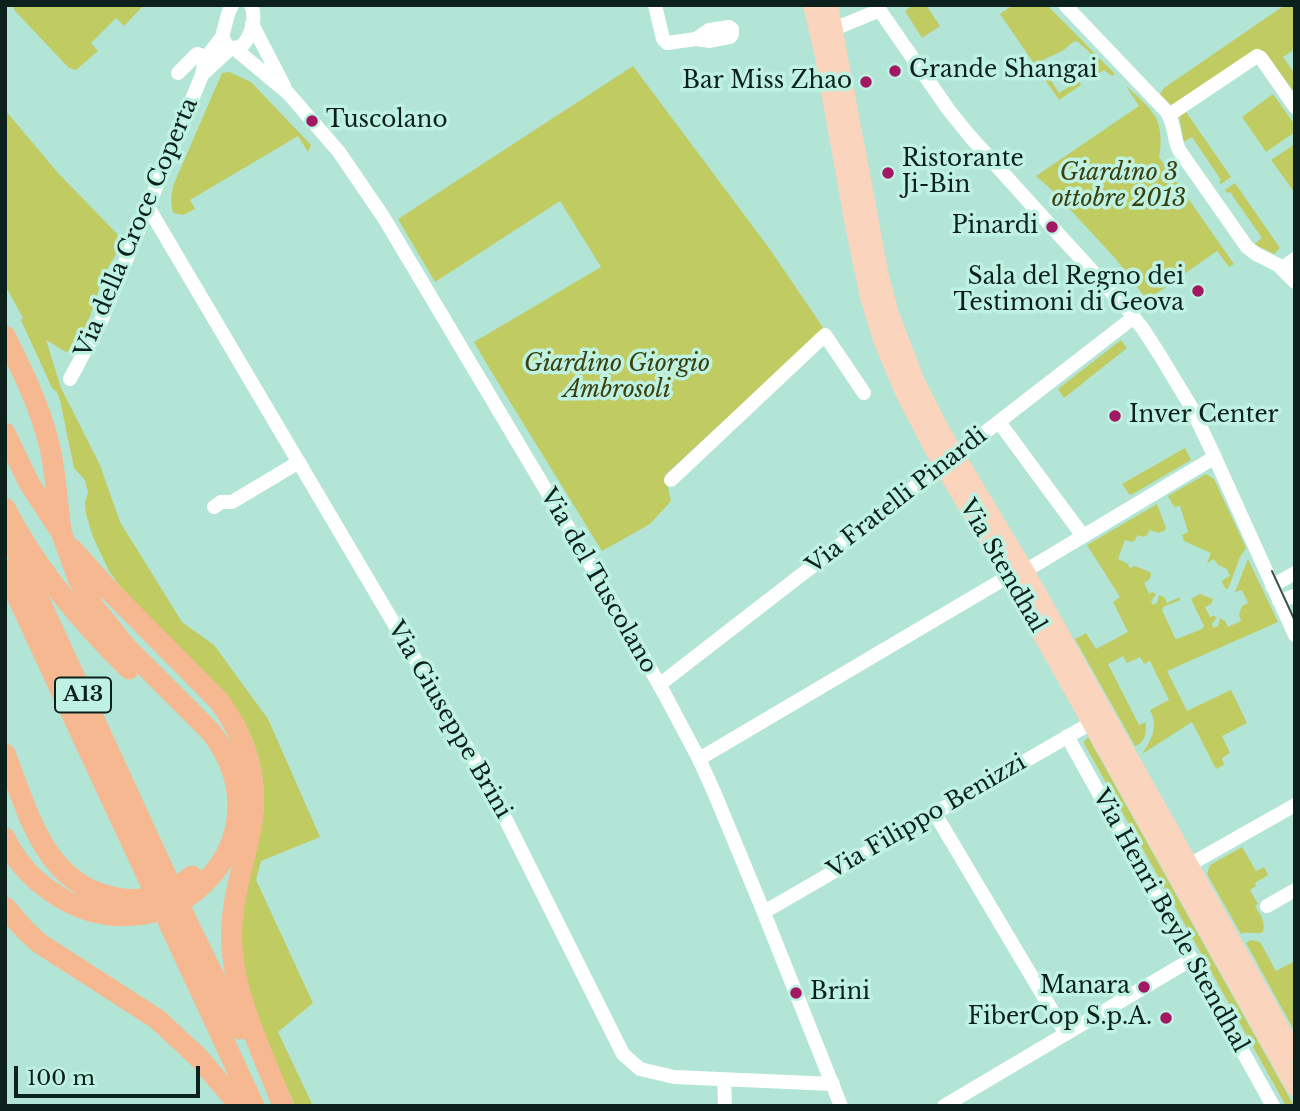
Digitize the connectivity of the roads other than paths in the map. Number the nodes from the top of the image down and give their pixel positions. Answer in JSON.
{"nodes":[{"id":1,"x":251,"y":5,"type":"edge"},
{"id":2,"x":654,"y":5,"type":"edge"},
{"id":3,"x":812,"y":5,"type":"edge"},
{"id":4,"x":829,"y":5,"type":"edge"},
{"id":5,"x":1065,"y":5,"type":"edge"},
{"id":6,"x":227,"y":8,"type":"edge"},
{"id":7,"x":873,"y":9,"type":"edge"},
{"id":8,"x":252,"y":24,"type":"junction"},
{"id":9,"x":834,"y":29,"type":"junction"},
{"id":10,"x":696,"y":39,"type":"dead end"},
{"id":11,"x":229,"y":44,"type":"junction"},
{"id":12,"x":206,"y":57,"type":"junction"},
{"id":13,"x":178,"y":73,"type":"dead end"},
{"id":14,"x":202,"y":75,"type":"junction"},
{"id":15,"x":288,"y":93,"type":"junction"},
{"id":16,"x":1295,"y":107,"type":"edge"},
{"id":17,"x":1169,"y":115,"type":"junction"},
{"id":18,"x":148,"y":207,"type":"junction"},
{"id":19,"x":1295,"y":259,"type":"edge"},
{"id":20,"x":1282,"y":268,"type":"junction"},
{"id":21,"x":1295,"y":282,"type":"edge"},
{"id":22,"x":1134,"y":317,"type":"junction"},
{"id":23,"x":5,"y":335,"type":"edge"},
{"id":24,"x":70,"y":379,"type":"dead end"},
{"id":25,"x":864,"y":393,"type":"dead end"},
{"id":26,"x":999,"y":422,"type":"junction"},
{"id":27,"x":5,"y":433,"type":"edge"},
{"id":28,"x":1215,"y":457,"type":"junction"},
{"id":29,"x":949,"y":460,"type":"junction"},
{"id":30,"x":299,"y":462,"type":"junction"},
{"id":31,"x":671,"y":480,"type":"dead end"},
{"id":32,"x":214,"y":507,"type":"dead end"},
{"id":33,"x":5,"y":508,"type":"edge"},
{"id":34,"x":5,"y":527,"type":"edge"},
{"id":35,"x":63,"y":536,"type":"junction"},
{"id":36,"x":1083,"y":536,"type":"junction"},
{"id":37,"x":5,"y":570,"type":"edge"},
{"id":38,"x":1295,"y":573,"type":"edge"},
{"id":39,"x":1017,"y":574,"type":"junction"},
{"id":40,"x":1272,"y":586,"type":"junction"},
{"id":41,"x":1295,"y":596,"type":"edge"},
{"id":42,"x":1279,"y":601,"type":"junction"},
{"id":43,"x":1295,"y":635,"type":"edge"},
{"id":44,"x":659,"y":685,"type":"junction"},
{"id":45,"x":1091,"y":723,"type":"junction"},
{"id":46,"x":1067,"y":736,"type":"junction"},
{"id":47,"x":5,"y":754,"type":"edge"},
{"id":48,"x":699,"y":759,"type":"junction"},
{"id":49,"x":1295,"y":805,"type":"edge"},
{"id":50,"x":934,"y":812,"type":"junction"},
{"id":51,"x":5,"y":838,"type":"edge"},
{"id":52,"x":1189,"y":865,"type":"junction"},
{"id":53,"x":152,"y":866,"type":"junction"},
{"id":54,"x":1295,"y":890,"type":"edge"},
{"id":55,"x":1267,"y":906,"type":"dead end"},
{"id":56,"x":5,"y":907,"type":"edge"},
{"id":57,"x":764,"y":912,"type":"junction"},
{"id":58,"x":182,"y":931,"type":"junction"},
{"id":59,"x":1192,"y":959,"type":"junction"},
{"id":60,"x":1066,"y":1034,"type":"junction"},
{"id":61,"x":1295,"y":1054,"type":"edge"},
{"id":62,"x":724,"y":1080,"type":"junction"},
{"id":63,"x":833,"y":1084,"type":"junction"},
{"id":64,"x":1295,"y":1087,"type":"edge"},
{"id":65,"x":240,"y":1106,"type":"edge"},
{"id":66,"x":254,"y":1106,"type":"edge"},
{"id":67,"x":280,"y":1106,"type":"edge"},
{"id":68,"x":725,"y":1106,"type":"edge"},
{"id":69,"x":841,"y":1106,"type":"edge"},
{"id":70,"x":944,"y":1106,"type":"edge"},
{"id":71,"x":1273,"y":1106,"type":"edge"}],
"edges":[{"from":1,"to":8,"type":"street"},
{"from":2,"to":10,"type":"street"},
{"from":3,"to":29,"type":"main road","name":"Via Stendhal"},
{"from":4,"to":9,"type":"main road","name":"Via Stendhal"},
{"from":5,"to":17,"type":"street"},
{"from":6,"to":11,"type":"street","name":"Via della Croce Coperta"},
{"from":7,"to":9,"type":"street"},
{"from":7,"to":22,"type":"street"},
{"from":8,"to":11,"type":"street","name":"Via della Croce Coperta"},
{"from":8,"to":15,"type":"street","name":"Via del Tuscolano"},
{"from":9,"to":29,"type":"main road","name":"Via Stendhal"},
{"from":11,"to":12,"type":"street","name":"Via della Croce Coperta"},
{"from":11,"to":14,"type":"street","name":"Via della Croce Coperta"},
{"from":11,"to":15,"type":"street","name":"Via del Tuscolano"},
{"from":12,"to":13,"type":"street","name":"Via della Croce Coperta"},
{"from":12,"to":14,"type":"street","name":"Via della Croce Coperta"},
{"from":14,"to":18,"type":"street","name":"Via della Croce Coperta"},
{"from":15,"to":44,"type":"street","name":"Via del Tuscolano"},
{"from":16,"to":17,"type":"street"},
{"from":17,"to":20,"type":"street"},
{"from":18,"to":24,"type":"street","name":"Via della Croce Coperta"},
{"from":18,"to":30,"type":"street","name":"Via Giuseppe Brini"},
{"from":19,"to":20,"type":"street"},
{"from":20,"to":21,"type":"street"},
{"from":22,"to":26,"type":"street","name":"Via Fratelli Pinardi"},
{"from":22,"to":28,"type":"street"},
{"from":23,"to":35,"type":"highway"},
{"from":25,"to":31,"type":"street"},
{"from":26,"to":29,"type":"street","name":"Via Fratelli Pinardi"},
{"from":26,"to":36,"type":"street"},
{"from":27,"to":35,"type":"highway"},
{"from":28,"to":36,"type":"street"},
{"from":28,"to":40,"type":"street"},
{"from":29,"to":39,"type":"main road","name":"Via Stendhal"},
{"from":29,"to":44,"type":"street","name":"Via Fratelli Pinardi"},
{"from":30,"to":32,"type":"street"},
{"from":30,"to":62,"type":"street","name":"Via Giuseppe Brini"},
{"from":33,"to":47,"type":"highway"},
{"from":34,"to":53,"type":"highway","number":"A13"},
{"from":35,"to":51,"type":"highway"},
{"from":35,"to":67,"type":"highway"},
{"from":36,"to":39,"type":"street"},
{"from":37,"to":53,"type":"highway","number":"A13"},
{"from":38,"to":40,"type":"street"},
{"from":39,"to":45,"type":"main road","name":"Via Stendhal"},
{"from":39,"to":48,"type":"street"},
{"from":39,"to":52,"type":"main road","name":"Via Stendhal"},
{"from":40,"to":42,"type":"street"},
{"from":41,"to":42,"type":"street"},
{"from":42,"to":43,"type":"street"},
{"from":44,"to":48,"type":"street","name":"Via del Tuscolano"},
{"from":45,"to":46,"type":"street","name":"Via Filippo Benizzi"},
{"from":45,"to":64,"type":"main road","name":"Via Stendhal"},
{"from":46,"to":50,"type":"street","name":"Via Filippo Benizzi"},
{"from":46,"to":59,"type":"street","name":"Via Henri Beyle Stendhal"},
{"from":48,"to":57,"type":"street","name":"Via del Tuscolano"},
{"from":49,"to":52,"type":"street"},
{"from":50,"to":57,"type":"street","name":"Via Filippo Benizzi"},
{"from":50,"to":60,"type":"street"},
{"from":52,"to":61,"type":"main road","name":"Via Stendhal"},
{"from":53,"to":58,"type":"highway","number":"A13"},
{"from":54,"to":55,"type":"street"},
{"from":56,"to":65,"type":"highway"},
{"from":57,"to":63,"type":"street","name":"Via del Tuscolano"},
{"from":58,"to":66,"type":"highway","number":"A13"},
{"from":58,"to":67,"type":"highway","number":"A13"},
{"from":59,"to":60,"type":"street"},
{"from":59,"to":71,"type":"street","name":"Via Henri Beyle Stendhal"},
{"from":60,"to":70,"type":"street"},
{"from":62,"to":63,"type":"street","name":"Via Giuseppe Brini"},
{"from":62,"to":68,"type":"street"},
{"from":63,"to":69,"type":"street","name":"Via del Tuscolano"}]}
